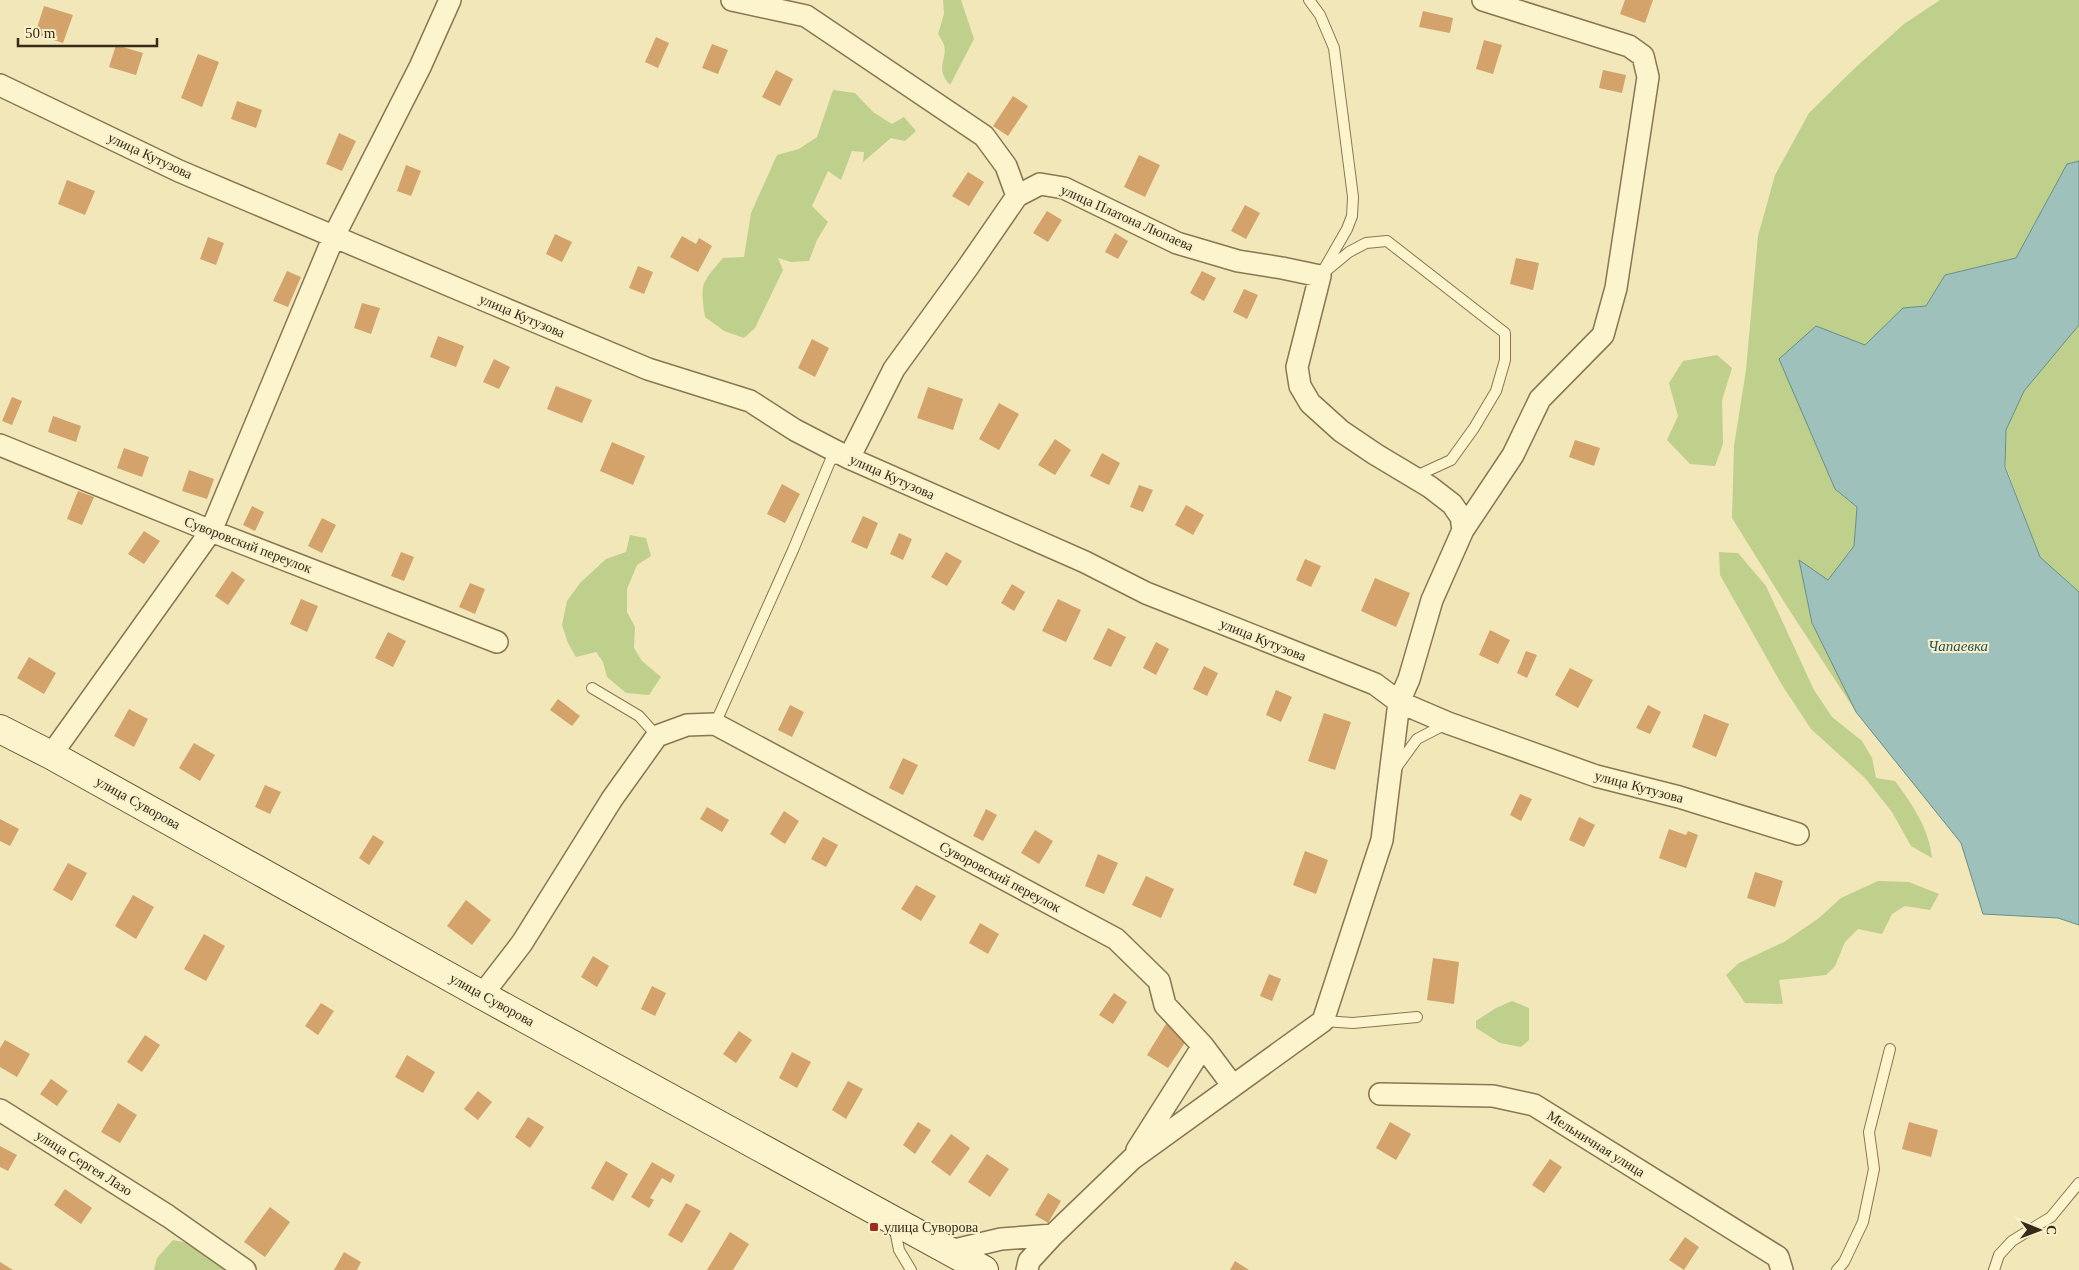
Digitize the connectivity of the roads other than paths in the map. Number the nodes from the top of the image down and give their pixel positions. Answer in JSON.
{"nodes":[{"id":1,"x":450,"y":0,"type":"edge"},
{"id":2,"x":732,"y":0,"type":"edge"},
{"id":3,"x":1309,"y":0,"type":"edge"},
{"id":4,"x":1483,"y":0,"type":"edge"},
{"id":5,"x":0,"y":85,"type":"edge"},
{"id":6,"x":1017,"y":196,"type":"junction"},
{"id":7,"x":334,"y":236,"type":"junction"},
{"id":8,"x":1320,"y":276,"type":"junction"},
{"id":9,"x":0,"y":445,"type":"edge"},
{"id":10,"x":849,"y":458,"type":"junction"},
{"id":11,"x":1414,"y":477,"type":"junction"},
{"id":12,"x":1463,"y":530,"type":"junction"},
{"id":13,"x":212,"y":531,"type":"junction"},
{"id":14,"x":497,"y":642,"type":"dead end"},
{"id":15,"x":592,"y":688,"type":"dead end"},
{"id":16,"x":1399,"y":702,"type":"junction"},
{"id":17,"x":1448,"y":723,"type":"junction"},
{"id":18,"x":715,"y":724,"type":"junction"},
{"id":19,"x":0,"y":729,"type":"edge"},
{"id":20,"x":657,"y":736,"type":"junction"},
{"id":21,"x":51,"y":755,"type":"junction"},
{"id":22,"x":1391,"y":774,"type":"junction"},
{"id":23,"x":1798,"y":834,"type":"dead end"},
{"id":24,"x":482,"y":995,"type":"junction"},
{"id":25,"x":1417,"y":1017,"type":"dead end"},
{"id":26,"x":1323,"y":1021,"type":"junction"},
{"id":27,"x":1203,"y":1046,"type":"junction"},
{"id":28,"x":1890,"y":1049,"type":"dead end"},
{"id":29,"x":1233,"y":1086,"type":"junction"},
{"id":30,"x":1380,"y":1094,"type":"dead end"},
{"id":31,"x":0,"y":1110,"type":"edge"},
{"id":32,"x":1132,"y":1159,"type":"junction"},
{"id":33,"x":2079,"y":1183,"type":"edge"},
{"id":34,"x":893,"y":1221,"type":"junction"},
{"id":35,"x":1052,"y":1235,"type":"junction"},
{"id":36,"x":950,"y":1251,"type":"junction"},
{"id":37,"x":245,"y":1270,"type":"edge"},
{"id":38,"x":911,"y":1270,"type":"edge"},
{"id":39,"x":984,"y":1270,"type":"edge"},
{"id":40,"x":1027,"y":1270,"type":"edge"},
{"id":41,"x":1782,"y":1270,"type":"edge"},
{"id":42,"x":1837,"y":1270,"type":"edge"},
{"id":43,"x":1994,"y":1270,"type":"edge"}],
"edges":[{"from":1,"to":7,"type":"street"},
{"from":2,"to":6,"type":"street"},
{"from":3,"to":8,"type":"lane"},
{"from":4,"to":12,"type":"street"},
{"from":5,"to":7,"type":"street","name":"улица Кутузова"},
{"from":6,"to":8,"type":"street","name":"улица Платона Люпаева"},
{"from":6,"to":10,"type":"street"},
{"from":7,"to":10,"type":"street","name":"улица Кутузова"},
{"from":7,"to":13,"type":"street"},
{"from":8,"to":11,"type":"street"},
{"from":8,"to":11,"type":"lane"},
{"from":9,"to":13,"type":"street","name":"Суворовский переулок"},
{"from":10,"to":16,"type":"street","name":"улица Кутузова"},
{"from":10,"to":18,"type":"lane"},
{"from":11,"to":12,"type":"street"},
{"from":12,"to":16,"type":"street"},
{"from":13,"to":14,"type":"street","name":"Суворовский переулок"},
{"from":13,"to":21,"type":"street"},
{"from":15,"to":20,"type":"lane"},
{"from":16,"to":17,"type":"street","name":"улица Кутузова"},
{"from":16,"to":22,"type":"street"},
{"from":17,"to":22,"type":"lane"},
{"from":17,"to":23,"type":"street","name":"улица Кутузова"},
{"from":18,"to":20,"type":"street"},
{"from":18,"to":27,"type":"street","name":"Суворовский переулок"},
{"from":19,"to":21,"type":"street","name":"улица Суворова"},
{"from":20,"to":24,"type":"street"},
{"from":21,"to":24,"type":"street","name":"улица Суворова"},
{"from":22,"to":26,"type":"street"},
{"from":24,"to":34,"type":"street","name":"улица Суворова"},
{"from":25,"to":26,"type":"lane"},
{"from":26,"to":29,"type":"street"},
{"from":27,"to":29,"type":"street","name":"Суворовский переулок"},
{"from":27,"to":32,"type":"street"},
{"from":28,"to":42,"type":"lane"},
{"from":29,"to":32,"type":"street"},
{"from":30,"to":41,"type":"street","name":"Мельничная улица"},
{"from":31,"to":37,"type":"street","name":"улица Сергея Лазо"},
{"from":32,"to":35,"type":"street"},
{"from":33,"to":43,"type":"lane"},
{"from":34,"to":36,"type":"street","name":"улица Суворова"},
{"from":34,"to":38,"type":"lane"},
{"from":35,"to":36,"type":"street"},
{"from":35,"to":40,"type":"street"},
{"from":36,"to":39,"type":"street","name":"улица Суворова"}]}
